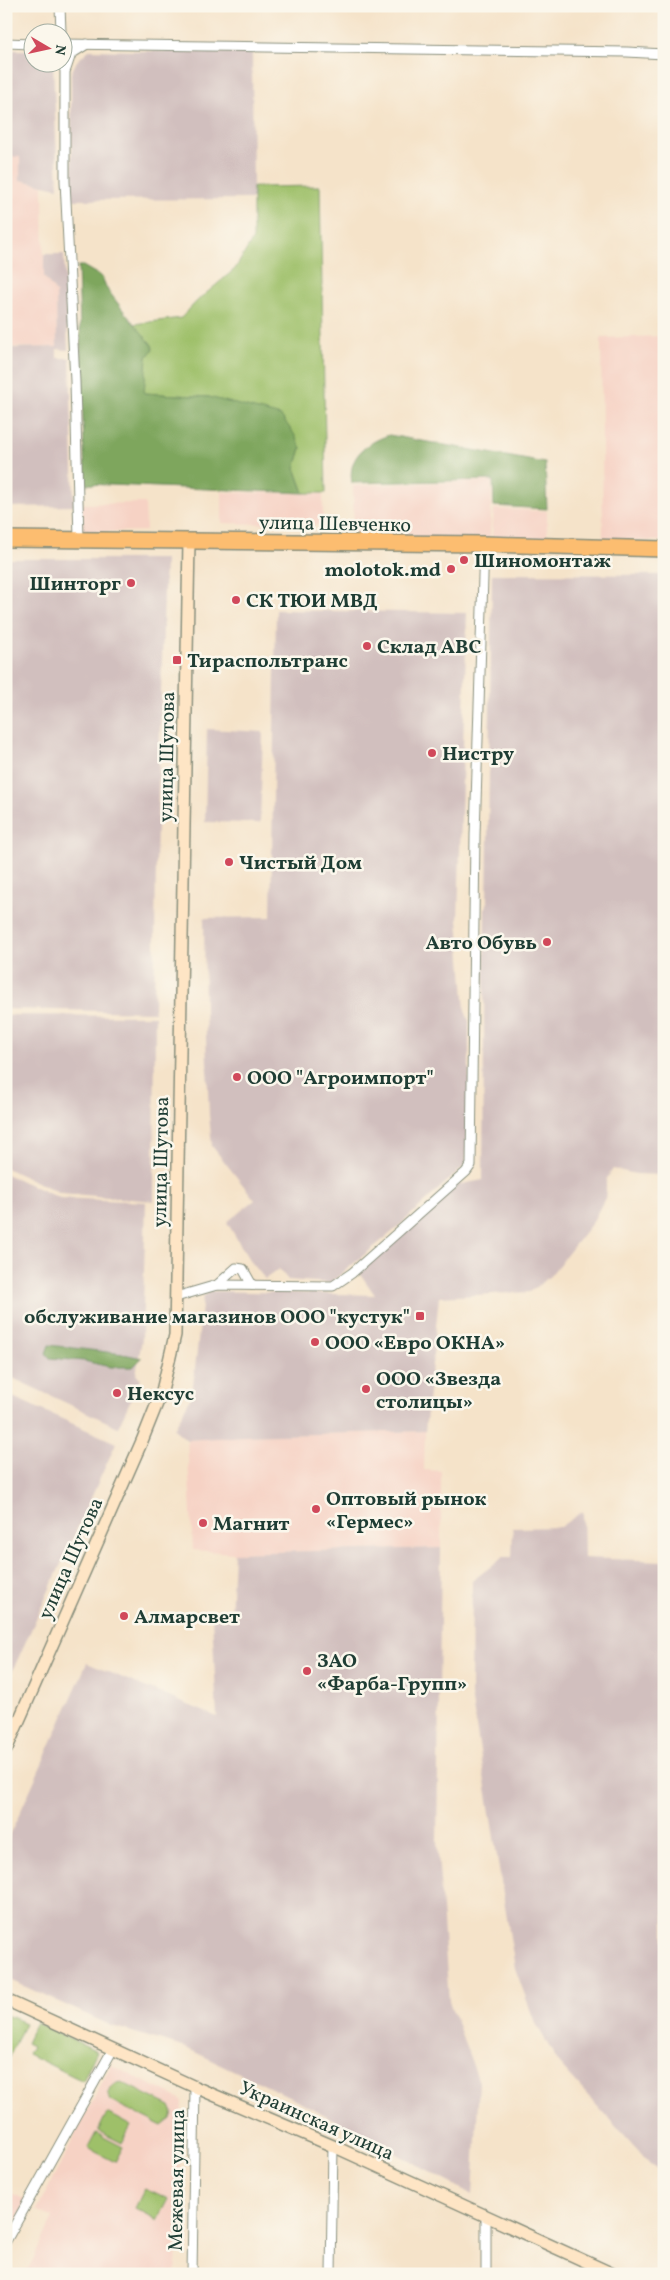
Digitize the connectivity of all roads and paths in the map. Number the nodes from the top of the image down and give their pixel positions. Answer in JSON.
{"nodes":[{"id":1,"x":60,"y":6,"type":"edge"},
{"id":2,"x":61,"y":22,"type":"edge"},
{"id":3,"x":6,"y":43,"type":"edge"},
{"id":4,"x":22,"y":44,"type":"edge"},
{"id":5,"x":72,"y":44,"type":"edge"},
{"id":6,"x":89,"y":44,"type":"junction"},
{"id":7,"x":72,"y":53,"type":"edge"},
{"id":8,"x":664,"y":54,"type":"edge"},
{"id":9,"x":65,"y":72,"type":"edge"},
{"id":10,"x":6,"y":539,"type":"edge"},
{"id":11,"x":79,"y":540,"type":"junction"},
{"id":12,"x":189,"y":541,"type":"junction"},
{"id":13,"x":484,"y":544,"type":"junction"},
{"id":14,"x":664,"y":549,"type":"edge"},
{"id":15,"x":217,"y":1285,"type":"junction"},
{"id":16,"x":252,"y":1285,"type":"junction"},
{"id":17,"x":176,"y":1298,"type":"junction"},
{"id":18,"x":6,"y":1750,"type":"edge"},
{"id":19,"x":6,"y":2000,"type":"edge"},
{"id":20,"x":113,"y":2049,"type":"junction"},
{"id":21,"x":195,"y":2087,"type":"junction"},
{"id":22,"x":333,"y":2146,"type":"junction"},
{"id":23,"x":486,"y":2216,"type":"junction"},
{"id":24,"x":6,"y":2241,"type":"edge"},
{"id":25,"x":599,"y":2270,"type":"edge"},
{"id":26,"x":192,"y":2274,"type":"edge"},
{"id":27,"x":331,"y":2274,"type":"edge"},
{"id":28,"x":486,"y":2274,"type":"edge"},
{"id":29,"x":613,"y":2274,"type":"edge"}],
"edges":[{"from":1,"to":2,"type":"street"},
{"from":3,"to":4,"type":"street"},
{"from":5,"to":6,"type":"street"},
{"from":6,"to":7,"type":"street"},
{"from":6,"to":8,"type":"street"},
{"from":9,"to":11,"type":"street"},
{"from":10,"to":11,"type":"highway","name":"улица Шевченко"},
{"from":11,"to":12,"type":"highway","name":"улица Шевченко"},
{"from":12,"to":13,"type":"highway","name":"улица Шевченко"},
{"from":12,"to":17,"type":"street","name":"улица Шутова"},
{"from":13,"to":14,"type":"highway","name":"улица Шевченко"},
{"from":13,"to":16,"type":"street"},
{"from":15,"to":16,"type":"street"},
{"from":15,"to":16,"type":"street"},
{"from":15,"to":17,"type":"street"},
{"from":17,"to":18,"type":"street","name":"улица Шутова"},
{"from":19,"to":20,"type":"street","name":"Украинская улица"},
{"from":20,"to":21,"type":"street","name":"Украинская улица"},
{"from":20,"to":24,"type":"street"},
{"from":21,"to":22,"type":"street","name":"Украинская улица"},
{"from":21,"to":26,"type":"street","name":"Межевая улица"},
{"from":22,"to":23,"type":"street","name":"Украинская улица"},
{"from":22,"to":27,"type":"street"},
{"from":23,"to":25,"type":"street","name":"Украинская улица"},
{"from":23,"to":28,"type":"street"},
{"from":25,"to":29,"type":"street","name":"Украинская улица"}]}
